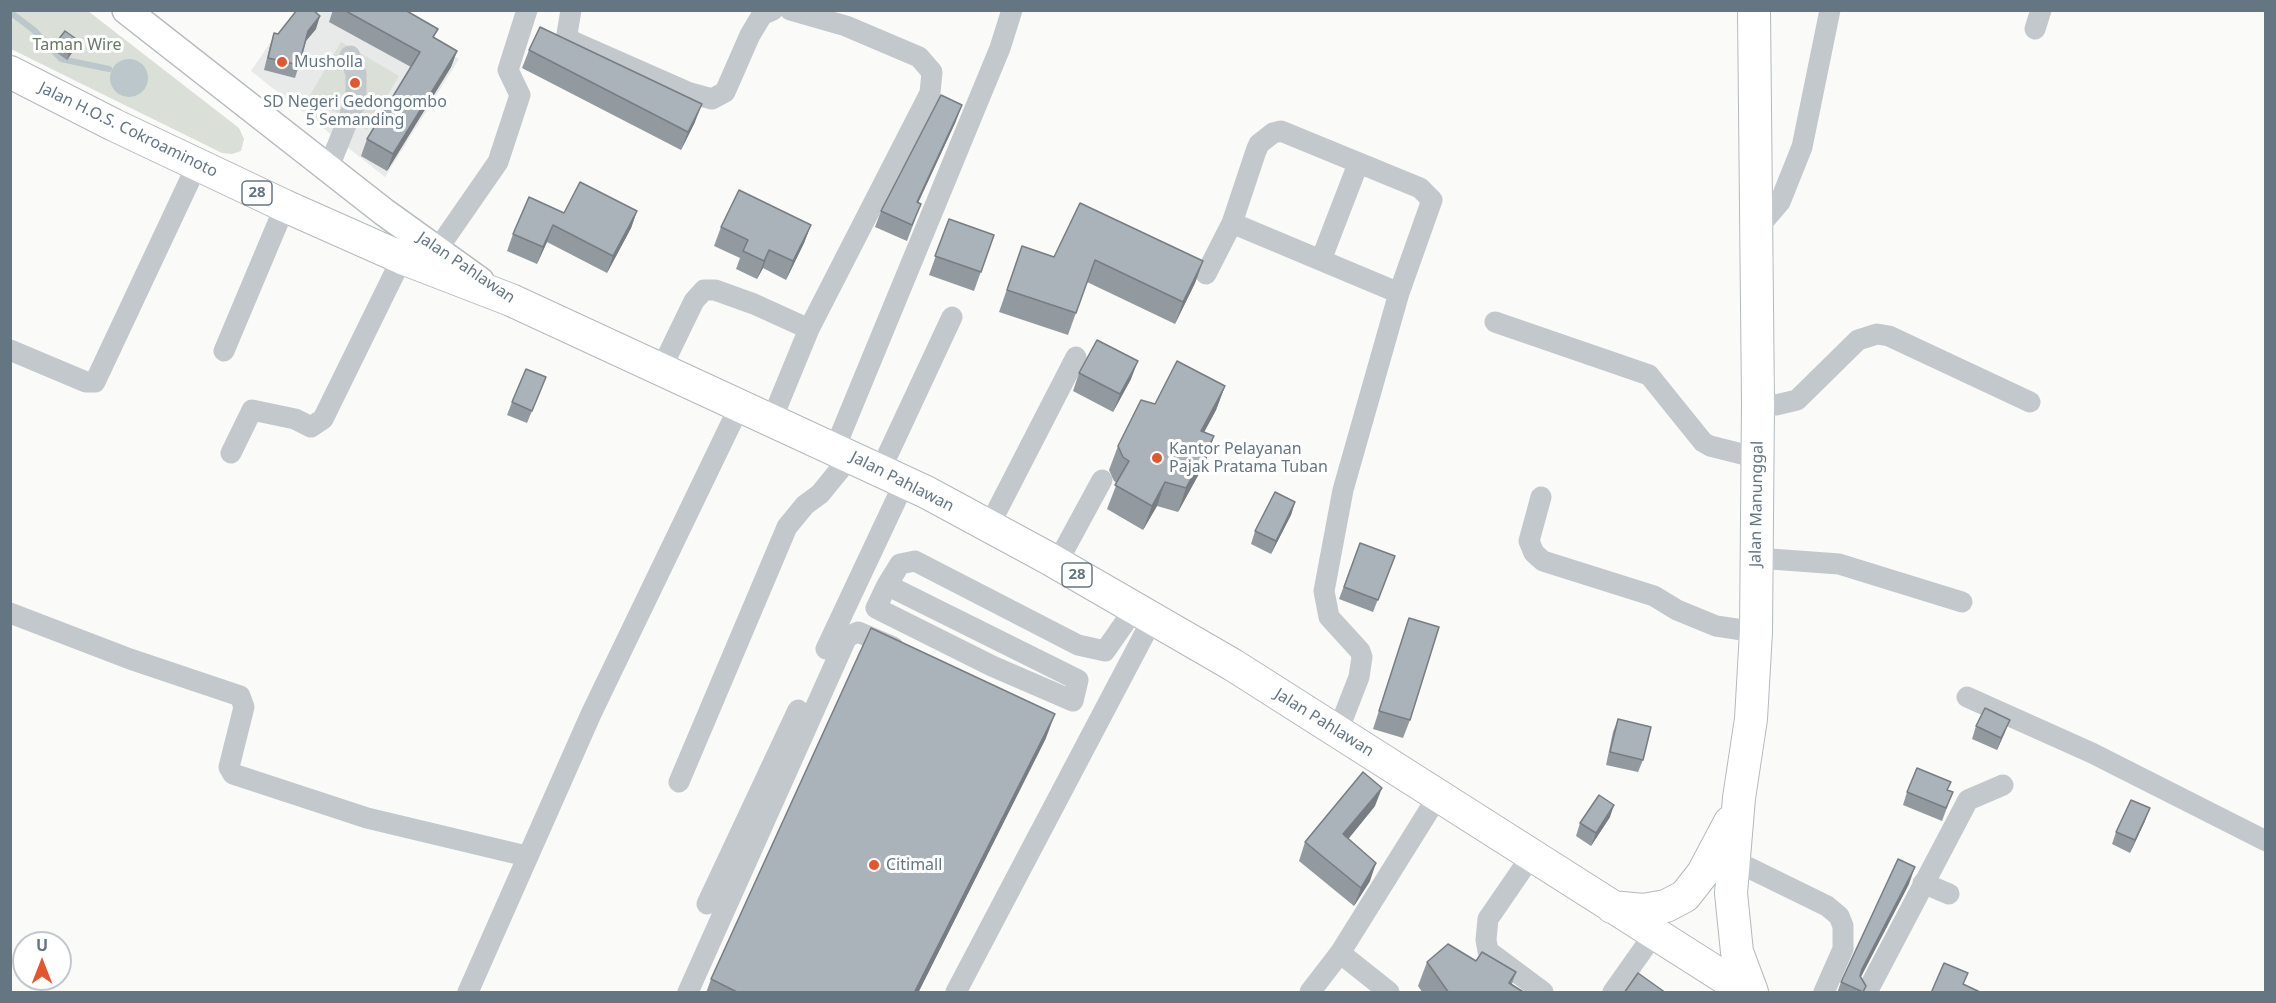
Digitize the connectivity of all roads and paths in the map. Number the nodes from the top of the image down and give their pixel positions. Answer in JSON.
{"nodes":[{"id":1,"x":527,"y":10,"type":"edge"},
{"id":2,"x":570,"y":10,"type":"edge"},
{"id":3,"x":773,"y":10,"type":"edge"},
{"id":4,"x":790,"y":10,"type":"edge"},
{"id":5,"x":1754,"y":10,"type":"edge"},
{"id":6,"x":1830,"y":10,"type":"edge"},
{"id":7,"x":132,"y":12,"type":"edge"},
{"id":8,"x":1006,"y":16,"type":"edge"},
{"id":9,"x":350,"y":56,"type":"dead end"},
{"id":10,"x":10,"y":72,"type":"edge"},
{"id":11,"x":1358,"y":164,"type":"junction"},
{"id":12,"x":197,"y":165,"type":"junction"},
{"id":13,"x":328,"y":169,"type":"junction"},
{"id":14,"x":285,"y":206,"type":"junction"},
{"id":15,"x":1232,"y":223,"type":"junction"},
{"id":16,"x":1757,"y":229,"type":"junction"},
{"id":17,"x":437,"y":250,"type":"junction"},
{"id":18,"x":402,"y":258,"type":"junction"},
{"id":19,"x":1321,"y":260,"type":"junction"},
{"id":20,"x":1206,"y":274,"type":"dead end"},
{"id":21,"x":1399,"y":293,"type":"junction"},
{"id":22,"x":510,"y":300,"type":"junction"},
{"id":23,"x":952,"y":317,"type":"dead end"},
{"id":24,"x":1495,"y":322,"type":"dead end"},
{"id":25,"x":809,"y":329,"type":"junction"},
{"id":26,"x":10,"y":350,"type":"edge"},
{"id":27,"x":224,"y":351,"type":"dead end"},
{"id":28,"x":1076,"y":357,"type":"dead end"},
{"id":29,"x":662,"y":369,"type":"junction"},
{"id":30,"x":2030,"y":402,"type":"dead end"},
{"id":31,"x":1758,"y":404,"type":"junction"},
{"id":32,"x":740,"y":405,"type":"junction"},
{"id":33,"x":772,"y":420,"type":"junction"},
{"id":34,"x":843,"y":452,"type":"junction"},
{"id":35,"x":231,"y":453,"type":"dead end"},
{"id":36,"x":1758,"y":458,"type":"junction"},
{"id":37,"x":893,"y":476,"type":"junction"},
{"id":38,"x":1102,"y":480,"type":"dead end"},
{"id":39,"x":1541,"y":497,"type":"dead end"},
{"id":40,"x":989,"y":526,"type":"junction"},
{"id":41,"x":1757,"y":558,"type":"junction"},
{"id":42,"x":1057,"y":563,"type":"junction"},
{"id":43,"x":887,"y":585,"type":"junction"},
{"id":44,"x":1962,"y":602,"type":"dead end"},
{"id":45,"x":10,"y":613,"type":"edge"},
{"id":46,"x":1144,"y":613,"type":"junction"},
{"id":47,"x":841,"y":619,"type":"junction"},
{"id":48,"x":858,"y":632,"type":"junction"},
{"id":49,"x":1756,"y":632,"type":"junction"},
{"id":50,"x":908,"y":654,"type":"edge"},
{"id":51,"x":993,"y":666,"type":"junction"},
{"id":52,"x":993,"y":692,"type":"edge"},
{"id":53,"x":1967,"y":697,"type":"dead end"},
{"id":54,"x":1338,"y":731,"type":"junction"},
{"id":55,"x":679,"y":782,"type":"dead end"},
{"id":56,"x":2002,"y":785,"type":"dead end"},
{"id":57,"x":1438,"y":796,"type":"junction"},
{"id":58,"x":1738,"y":798,"type":"junction"},
{"id":59,"x":2265,"y":841,"type":"edge"},
{"id":60,"x":1532,"y":855,"type":"junction"},
{"id":61,"x":526,"y":856,"type":"junction"},
{"id":62,"x":1733,"y":860,"type":"junction"},
{"id":63,"x":1923,"y":884,"type":"junction"},
{"id":64,"x":1949,"y":894,"type":"dead end"},
{"id":65,"x":707,"y":904,"type":"dead end"},
{"id":66,"x":1612,"y":907,"type":"junction"},
{"id":67,"x":1654,"y":934,"type":"junction"},
{"id":68,"x":1340,"y":953,"type":"junction"},
{"id":69,"x":1543,"y":992,"type":"edge"},
{"id":70,"x":468,"y":993,"type":"edge"},
{"id":71,"x":688,"y":993,"type":"edge"},
{"id":72,"x":956,"y":993,"type":"edge"},
{"id":73,"x":1310,"y":993,"type":"edge"},
{"id":74,"x":1389,"y":993,"type":"edge"},
{"id":75,"x":1613,"y":993,"type":"edge"},
{"id":76,"x":1747,"y":993,"type":"edge"},
{"id":77,"x":1752,"y":993,"type":"edge"},
{"id":78,"x":1824,"y":993,"type":"edge"},
{"id":79,"x":1867,"y":993,"type":"edge"}],
"edges":[{"from":1,"to":17,"type":"street"},
{"from":2,"to":3,"type":"street"},
{"from":4,"to":25,"type":"street"},
{"from":5,"to":16,"type":"highway","name":"Jalan Manunggal"},
{"from":6,"to":16,"type":"street"},
{"from":7,"to":13,"type":"main road","name":"Jalan Pahlawan"},
{"from":8,"to":34,"type":"street"},
{"from":9,"to":13,"type":"street"},
{"from":10,"to":12,"type":"highway","name":"Jalan H.O.S. Cokroaminoto","number":"28"},
{"from":11,"to":15,"type":"street"},
{"from":11,"to":19,"type":"street"},
{"from":11,"to":21,"type":"street"},
{"from":12,"to":14,"type":"highway","name":"Jalan H.O.S. Cokroaminoto","number":"28"},
{"from":12,"to":26,"type":"street"},
{"from":13,"to":17,"type":"main road","name":"Jalan Pahlawan"},
{"from":14,"to":18,"type":"highway","name":"Jalan H.O.S. Cokroaminoto","number":"28"},
{"from":14,"to":27,"type":"street"},
{"from":15,"to":19,"type":"street"},
{"from":15,"to":20,"type":"street"},
{"from":16,"to":31,"type":"highway","name":"Jalan Manunggal"},
{"from":17,"to":22,"type":"main road","name":"Jalan Pahlawan"},
{"from":18,"to":22,"type":"highway","name":"Jalan H.O.S. Cokroaminoto","number":"28"},
{"from":18,"to":35,"type":"street"},
{"from":19,"to":21,"type":"street"},
{"from":21,"to":54,"type":"street"},
{"from":22,"to":29,"type":"highway","name":"Jalan Pahlawan","number":"28"},
{"from":23,"to":37,"type":"street"},
{"from":24,"to":36,"type":"street"},
{"from":25,"to":29,"type":"street"},
{"from":25,"to":33,"type":"street"},
{"from":28,"to":40,"type":"street"},
{"from":29,"to":32,"type":"highway","name":"Jalan Pahlawan","number":"28"},
{"from":30,"to":31,"type":"street"},
{"from":31,"to":36,"type":"highway","name":"Jalan Manunggal"},
{"from":32,"to":33,"type":"highway","name":"Jalan Pahlawan","number":"28"},
{"from":32,"to":61,"type":"street"},
{"from":33,"to":34,"type":"highway","name":"Jalan Pahlawan","number":"28"},
{"from":34,"to":37,"type":"highway","name":"Jalan Pahlawan","number":"28"},
{"from":34,"to":55,"type":"street"},
{"from":36,"to":41,"type":"highway","name":"Jalan Manunggal"},
{"from":37,"to":40,"type":"highway","name":"Jalan Pahlawan","number":"28"},
{"from":37,"to":47,"type":"street"},
{"from":38,"to":42,"type":"street"},
{"from":39,"to":49,"type":"street"},
{"from":40,"to":42,"type":"highway","name":"Jalan Pahlawan","number":"28"},
{"from":41,"to":44,"type":"street"},
{"from":41,"to":49,"type":"highway","name":"Jalan Manunggal"},
{"from":42,"to":46,"type":"highway","name":"Jalan Pahlawan","number":"28"},
{"from":43,"to":46,"type":"street"},
{"from":43,"to":51,"type":"street"},
{"from":43,"to":51,"type":"street"},
{"from":45,"to":61,"type":"street"},
{"from":46,"to":54,"type":"highway","name":"Jalan Pahlawan","number":"28"},
{"from":46,"to":72,"type":"street"},
{"from":47,"to":48,"type":"street"},
{"from":47,"to":65,"type":"street"},
{"from":48,"to":50,"type":"street"},
{"from":48,"to":71,"type":"street"},
{"from":49,"to":58,"type":"highway","name":"Jalan Manunggal"},
{"from":51,"to":52,"type":"street"},
{"from":53,"to":59,"type":"street"},
{"from":54,"to":57,"type":"highway","name":"Jalan Pahlawan","number":"28"},
{"from":56,"to":63,"type":"street"},
{"from":57,"to":60,"type":"highway","name":"Jalan Pahlawan","number":"28"},
{"from":57,"to":68,"type":"street"},
{"from":58,"to":62,"type":"highway","name":"Jalan Manunggal"},
{"from":58,"to":66,"type":"highway"},
{"from":60,"to":66,"type":"highway","name":"Jalan Pahlawan","number":"28"},
{"from":60,"to":69,"type":"street"},
{"from":61,"to":70,"type":"street"},
{"from":62,"to":77,"type":"highway","name":"Jalan Manunggal"},
{"from":62,"to":78,"type":"street"},
{"from":63,"to":64,"type":"street"},
{"from":63,"to":79,"type":"street"},
{"from":66,"to":67,"type":"highway","name":"Jalan Pahlawan","number":"28"},
{"from":67,"to":75,"type":"street"},
{"from":67,"to":76,"type":"highway","name":"Jalan Pahlawan","number":"28"},
{"from":68,"to":73,"type":"street"},
{"from":68,"to":74,"type":"street"}]}
